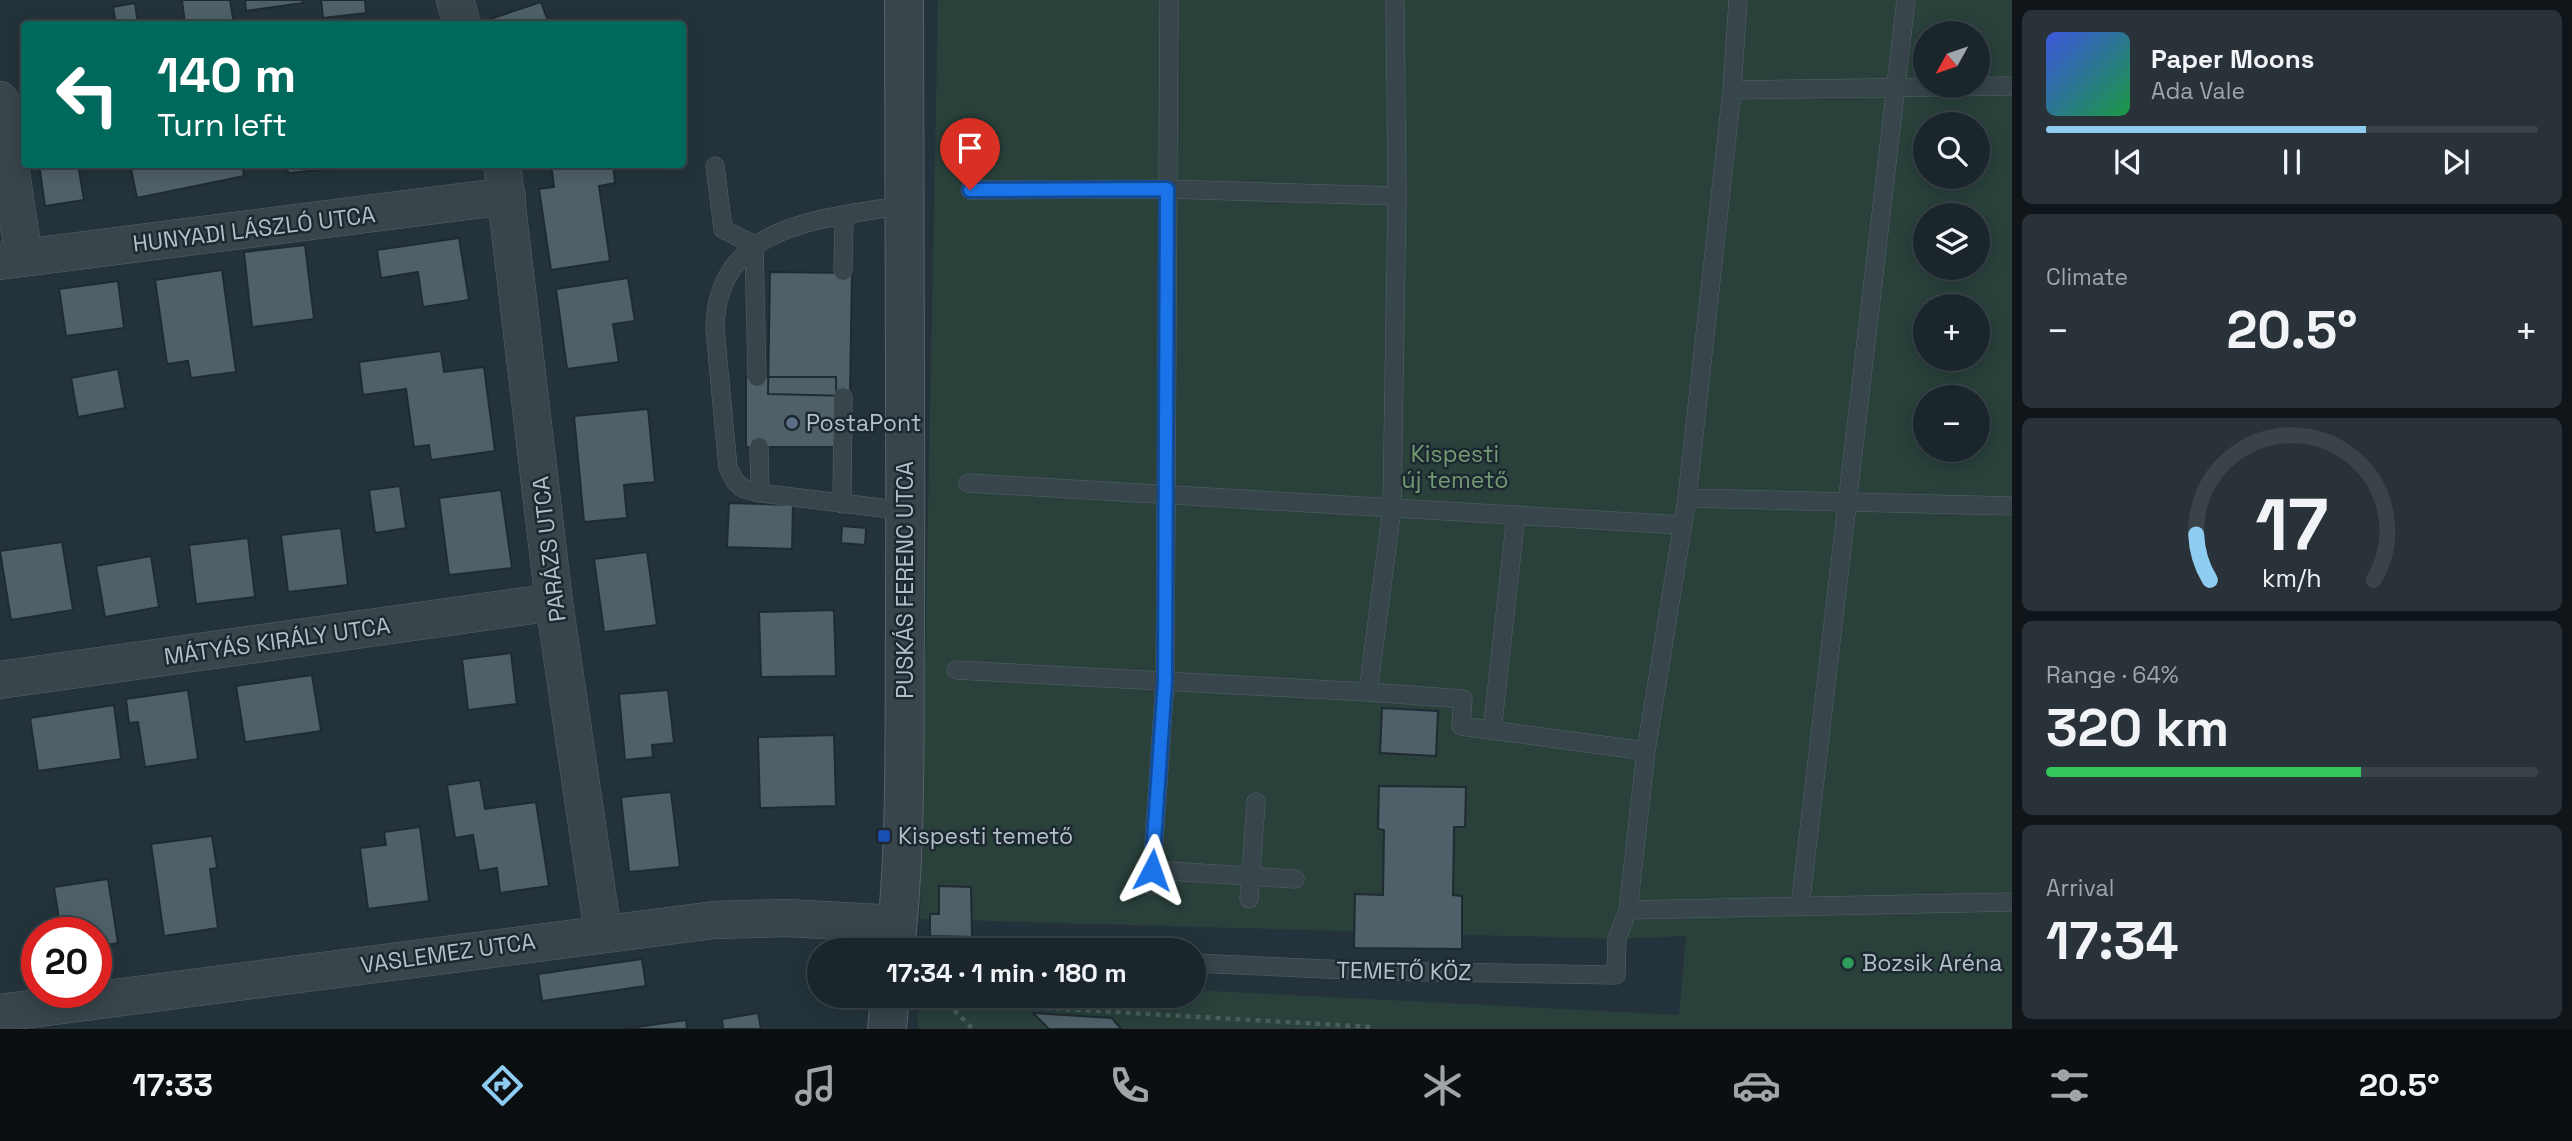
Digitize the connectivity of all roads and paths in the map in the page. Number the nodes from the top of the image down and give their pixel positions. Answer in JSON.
{"nodes":[{"id":1,"x":455,"y":0,"type":"edge"},
{"id":2,"x":904,"y":0,"type":"edge"},
{"id":3,"x":1169,"y":0,"type":"edge"},
{"id":4,"x":1395,"y":0,"type":"edge"},
{"id":5,"x":1738,"y":0,"type":"edge"},
{"id":6,"x":1906,"y":0,"type":"edge"},
{"id":7,"x":461,"y":21,"type":"edge"},
{"id":8,"x":1896,"y":86,"type":"junction"},
{"id":9,"x":2012,"y":86,"type":"edge"},
{"id":10,"x":1732,"y":90,"type":"junction"},
{"id":11,"x":0,"y":100,"type":"edge"},
{"id":12,"x":715,"y":166,"type":"dead end"},
{"id":13,"x":505,"y":180,"type":"edge"},
{"id":14,"x":1167,"y":189,"type":"junction"},
{"id":15,"x":970,"y":190,"type":"dead end"},
{"id":16,"x":1397,"y":196,"type":"junction"},
{"id":17,"x":904,"y":205,"type":"junction"},
{"id":18,"x":845,"y":216,"type":"junction"},
{"id":19,"x":754,"y":246,"type":"junction"},
{"id":20,"x":12,"y":260,"type":"edge"},
{"id":21,"x":843,"y":271,"type":"dead end"},
{"id":22,"x":757,"y":377,"type":"dead end"},
{"id":23,"x":843,"y":397,"type":"dead end"},
{"id":24,"x":759,"y":447,"type":"dead end"},
{"id":25,"x":968,"y":483,"type":"dead end"},
{"id":26,"x":760,"y":493,"type":"junction"},
{"id":27,"x":1166,"y":494,"type":"junction"},
{"id":28,"x":1687,"y":498,"type":"junction"},
{"id":29,"x":1848,"y":502,"type":"junction"},
{"id":30,"x":842,"y":504,"type":"junction"},
{"id":31,"x":2012,"y":506,"type":"edge"},
{"id":32,"x":1392,"y":508,"type":"junction"},
{"id":33,"x":906,"y":511,"type":"junction"},
{"id":34,"x":1516,"y":515,"type":"junction"},
{"id":35,"x":1682,"y":525,"type":"junction"},
{"id":36,"x":554,"y":602,"type":"junction"},
{"id":37,"x":956,"y":670,"type":"dead end"},
{"id":38,"x":0,"y":680,"type":"edge"},
{"id":39,"x":1165,"y":681,"type":"junction"},
{"id":40,"x":1368,"y":692,"type":"junction"},
{"id":41,"x":1492,"y":731,"type":"junction"},
{"id":42,"x":1646,"y":751,"type":"junction"},
{"id":43,"x":1256,"y":802,"type":"dead end"},
{"id":44,"x":1250,"y":876,"type":"junction"},
{"id":45,"x":1295,"y":879,"type":"dead end"},
{"id":46,"x":1249,"y":899,"type":"dead end"},
{"id":47,"x":2012,"y":902,"type":"edge"},
{"id":48,"x":1800,"y":907,"type":"junction"},
{"id":49,"x":1628,"y":910,"type":"junction"},
{"id":50,"x":603,"y":933,"type":"junction"},
{"id":51,"x":873,"y":938,"type":"edge"},
{"id":52,"x":899,"y":938,"type":"edge"},
{"id":53,"x":1206,"y":964,"type":"edge"},
{"id":54,"x":953,"y":1008,"type":"edge"},
{"id":55,"x":1049,"y":1008,"type":"edge"},
{"id":56,"x":18,"y":1017,"type":"edge"},
{"id":57,"x":1372,"y":1027,"type":"dead end"},
{"id":58,"x":973,"y":1029,"type":"edge"}],
"edges":[{"from":1,"to":7,"type":"street"},
{"from":2,"to":17,"type":"street","name":"PUSKÁS FERENC UTCA"},
{"from":3,"to":14,"type":"lane"},
{"from":4,"to":16,"type":"lane"},
{"from":5,"to":10,"type":"lane"},
{"from":6,"to":8,"type":"lane"},
{"from":8,"to":9,"type":"lane"},
{"from":8,"to":10,"type":"lane"},
{"from":8,"to":29,"type":"lane"},
{"from":10,"to":28,"type":"lane"},
{"from":11,"to":20,"type":"street"},
{"from":12,"to":19,"type":"lane"},
{"from":13,"to":20,"type":"street","name":"HUNYADI LÁSZLÓ UTCA"},
{"from":13,"to":36,"type":"street","name":"PARÁZS UTCA"},
{"from":14,"to":15,"type":"lane"},
{"from":14,"to":16,"type":"lane"},
{"from":14,"to":27,"type":"lane"},
{"from":16,"to":32,"type":"lane"},
{"from":17,"to":18,"type":"lane"},
{"from":17,"to":33,"type":"street","name":"PUSKÁS FERENC UTCA"},
{"from":18,"to":19,"type":"lane"},
{"from":18,"to":21,"type":"lane"},
{"from":19,"to":22,"type":"lane"},
{"from":19,"to":26,"type":"lane"},
{"from":23,"to":30,"type":"lane"},
{"from":24,"to":26,"type":"lane"},
{"from":25,"to":27,"type":"lane"},
{"from":26,"to":30,"type":"lane"},
{"from":27,"to":32,"type":"lane"},
{"from":27,"to":39,"type":"lane"},
{"from":28,"to":29,"type":"lane"},
{"from":28,"to":35,"type":"lane"},
{"from":29,"to":31,"type":"lane"},
{"from":29,"to":48,"type":"lane"},
{"from":30,"to":33,"type":"lane"},
{"from":32,"to":34,"type":"lane"},
{"from":32,"to":40,"type":"lane"},
{"from":33,"to":52,"type":"street","name":"PUSKÁS FERENC UTCA"},
{"from":34,"to":35,"type":"lane"},
{"from":34,"to":41,"type":"lane"},
{"from":35,"to":42,"type":"lane"},
{"from":36,"to":38,"type":"street","name":"MÁTYÁS KIRÁLY UTCA"},
{"from":36,"to":50,"type":"street","name":"PARÁZS UTCA"},
{"from":37,"to":39,"type":"lane"},
{"from":39,"to":40,"type":"lane"},
{"from":39,"to":44,"type":"lane"},
{"from":40,"to":41,"type":"lane"},
{"from":41,"to":42,"type":"lane"},
{"from":42,"to":49,"type":"lane"},
{"from":43,"to":44,"type":"lane"},
{"from":44,"to":45,"type":"lane"},
{"from":44,"to":46,"type":"lane"},
{"from":47,"to":48,"type":"lane"},
{"from":48,"to":49,"type":"lane"},
{"from":49,"to":53,"type":"lane","name":"TEMETŐ KÖZ"},
{"from":50,"to":51,"type":"street","name":"VASLEMEZ UTCA"},
{"from":50,"to":56,"type":"street","name":"VASLEMEZ UTCA"},
{"from":54,"to":58,"type":"path"},
{"from":55,"to":57,"type":"path"}]}
